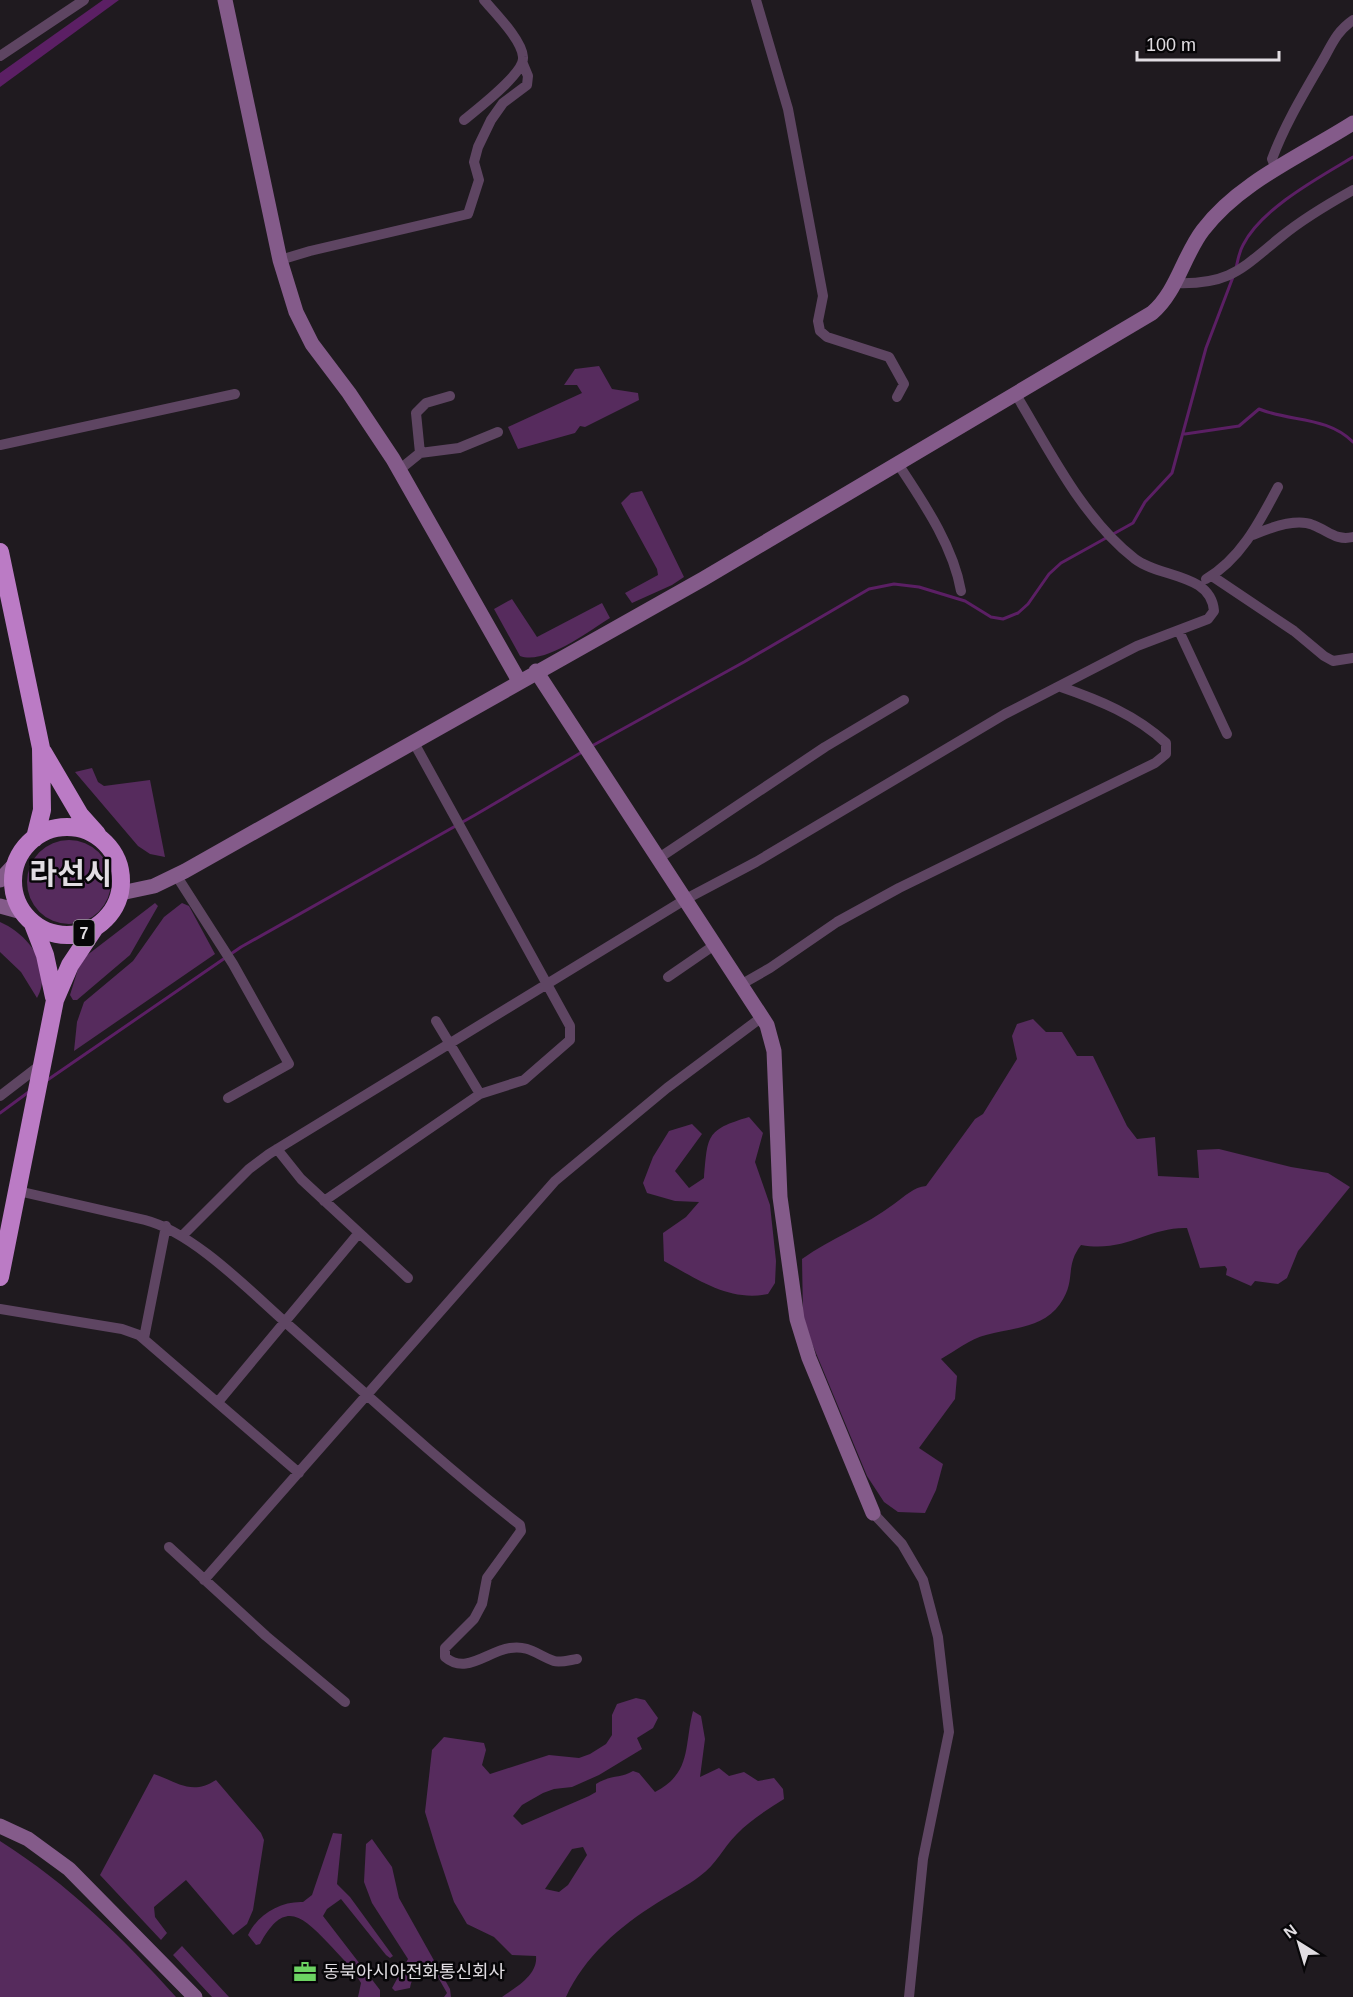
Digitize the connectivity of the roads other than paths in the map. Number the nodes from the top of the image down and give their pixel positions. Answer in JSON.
{"nodes":[{"id":1,"x":84,"y":0,"type":"edge"},
{"id":2,"x":484,"y":0,"type":"edge"},
{"id":3,"x":756,"y":0,"type":"edge"},
{"id":4,"x":227,"y":1,"type":"edge"},
{"id":5,"x":1353,"y":20,"type":"edge"},
{"id":6,"x":0,"y":56,"type":"edge"},
{"id":7,"x":523,"y":64,"type":"junction"},
{"id":8,"x":464,"y":120,"type":"dead end"},
{"id":9,"x":1353,"y":123,"type":"edge"},
{"id":10,"x":1276,"y":169,"type":"junction"},
{"id":11,"x":1353,"y":190,"type":"edge"},
{"id":12,"x":280,"y":260,"type":"junction"},
{"id":13,"x":1175,"y":283,"type":"junction"},
{"id":14,"x":1016,"y":393,"type":"junction"},
{"id":15,"x":236,"y":394,"type":"dead end"},
{"id":16,"x":450,"y":396,"type":"dead end"},
{"id":17,"x":897,"y":397,"type":"dead end"},
{"id":18,"x":498,"y":432,"type":"dead end"},
{"id":19,"x":0,"y":445,"type":"edge"},
{"id":20,"x":420,"y":453,"type":"junction"},
{"id":21,"x":898,"y":464,"type":"junction"},
{"id":22,"x":399,"y":470,"type":"junction"},
{"id":23,"x":1278,"y":487,"type":"dead end"},
{"id":24,"x":1252,"y":535,"type":"junction"},
{"id":25,"x":1353,"y":537,"type":"edge"},
{"id":26,"x":0,"y":552,"type":"edge"},
{"id":27,"x":1212,"y":576,"type":"junction"},
{"id":28,"x":1198,"y":583,"type":"junction"},
{"id":29,"x":961,"y":591,"type":"dead end"},
{"id":30,"x":1179,"y":632,"type":"junction"},
{"id":31,"x":1353,"y":658,"type":"edge"},
{"id":32,"x":536,"y":671,"type":"junction"},
{"id":33,"x":519,"y":681,"type":"junction"},
{"id":34,"x":1061,"y":687,"type":"junction"},
{"id":35,"x":904,"y":700,"type":"dead end"},
{"id":36,"x":1227,"y":734,"type":"dead end"},
{"id":37,"x":413,"y":741,"type":"junction"},
{"id":38,"x":41,"y":748,"type":"junction"},
{"id":39,"x":34,"y":838,"type":"junction"},
{"id":40,"x":101,"y":838,"type":"junction"},
{"id":41,"x":658,"y":858,"type":"junction"},
{"id":42,"x":15,"y":864,"type":"junction"},
{"id":43,"x":176,"y":875,"type":"junction"},
{"id":44,"x":0,"y":880,"type":"edge"},
{"id":45,"x":121,"y":892,"type":"junction"},
{"id":46,"x":686,"y":899,"type":"junction"},
{"id":47,"x":0,"y":906,"type":"edge"},
{"id":48,"x":27,"y":918,"type":"junction"},
{"id":49,"x":94,"y":929,"type":"junction"},
{"id":50,"x":716,"y":944,"type":"junction"},
{"id":51,"x":668,"y":977,"type":"dead end"},
{"id":52,"x":742,"y":984,"type":"junction"},
{"id":53,"x":546,"y":985,"type":"junction"},
{"id":54,"x":55,"y":1000,"type":"junction"},
{"id":55,"x":762,"y":1017,"type":"junction"},
{"id":56,"x":436,"y":1021,"type":"dead end"},
{"id":57,"x":451,"y":1044,"type":"junction"},
{"id":58,"x":42,"y":1068,"type":"junction"},
{"id":59,"x":480,"y":1094,"type":"junction"},
{"id":60,"x":0,"y":1096,"type":"edge"},
{"id":61,"x":228,"y":1098,"type":"dead end"},
{"id":62,"x":277,"y":1149,"type":"junction"},
{"id":63,"x":18,"y":1191,"type":"junction"},
{"id":64,"x":324,"y":1201,"type":"junction"},
{"id":65,"x":166,"y":1226,"type":"junction"},
{"id":66,"x":358,"y":1234,"type":"junction"},
{"id":67,"x":182,"y":1236,"type":"junction"},
{"id":68,"x":0,"y":1277,"type":"edge"},
{"id":69,"x":408,"y":1278,"type":"dead end"},
{"id":70,"x":0,"y":1309,"type":"edge"},
{"id":71,"x":285,"y":1321,"type":"junction"},
{"id":72,"x":144,"y":1338,"type":"junction"},
{"id":73,"x":366,"y":1393,"type":"junction"},
{"id":74,"x":218,"y":1402,"type":"junction"},
{"id":75,"x":299,"y":1473,"type":"junction"},
{"id":76,"x":873,"y":1513,"type":"joint"},
{"id":77,"x":170,"y":1547,"type":"dead end"},
{"id":78,"x":204,"y":1580,"type":"junction"},
{"id":79,"x":577,"y":1659,"type":"dead end"},
{"id":80,"x":345,"y":1702,"type":"dead end"},
{"id":81,"x":0,"y":1826,"type":"edge"},
{"id":82,"x":195,"y":1997,"type":"edge"},
{"id":83,"x":909,"y":1997,"type":"edge"}],
"edges":[{"from":1,"to":6,"type":"street"},
{"from":2,"to":7,"type":"street"},
{"from":3,"to":17,"type":"street"},
{"from":4,"to":12,"type":"street"},
{"from":5,"to":10,"type":"street"},
{"from":7,"to":8,"type":"street"},
{"from":7,"to":12,"type":"street"},
{"from":9,"to":10,"type":"street"},
{"from":10,"to":13,"type":"street"},
{"from":11,"to":13,"type":"street"},
{"from":12,"to":22,"type":"street"},
{"from":13,"to":14,"type":"street"},
{"from":14,"to":21,"type":"street"},
{"from":14,"to":28,"type":"street"},
{"from":15,"to":19,"type":"street"},
{"from":16,"to":20,"type":"street"},
{"from":18,"to":20,"type":"street"},
{"from":20,"to":22,"type":"street"},
{"from":21,"to":29,"type":"street"},
{"from":21,"to":32,"type":"street"},
{"from":22,"to":33,"type":"street"},
{"from":23,"to":24,"type":"street"},
{"from":24,"to":25,"type":"street"},
{"from":24,"to":27,"type":"street"},
{"from":26,"to":38,"type":"highway"},
{"from":27,"to":28,"type":"street"},
{"from":27,"to":31,"type":"street"},
{"from":28,"to":30,"type":"street"},
{"from":30,"to":34,"type":"street"},
{"from":30,"to":36,"type":"street"},
{"from":32,"to":33,"type":"street"},
{"from":32,"to":41,"type":"street"},
{"from":33,"to":37,"type":"street"},
{"from":34,"to":46,"type":"street"},
{"from":34,"to":52,"type":"street"},
{"from":35,"to":41,"type":"street"},
{"from":37,"to":43,"type":"street"},
{"from":37,"to":53,"type":"street"},
{"from":38,"to":39,"type":"highway"},
{"from":38,"to":40,"type":"highway"},
{"from":39,"to":40,"type":"highway"},
{"from":39,"to":42,"type":"highway"},
{"from":40,"to":45,"type":"highway"},
{"from":41,"to":46,"type":"street"},
{"from":42,"to":44,"type":"street"},
{"from":42,"to":48,"type":"highway","number":"7"},
{"from":43,"to":45,"type":"street"},
{"from":43,"to":61,"type":"street"},
{"from":45,"to":49,"type":"highway","number":"7"},
{"from":46,"to":50,"type":"street"},
{"from":46,"to":53,"type":"street"},
{"from":47,"to":48,"type":"street"},
{"from":48,"to":49,"type":"highway","number":"7"},
{"from":48,"to":54,"type":"highway","number":"7"},
{"from":49,"to":54,"type":"highway","number":"7"},
{"from":50,"to":51,"type":"street"},
{"from":50,"to":52,"type":"street"},
{"from":52,"to":55,"type":"street"},
{"from":53,"to":57,"type":"street"},
{"from":53,"to":59,"type":"street"},
{"from":54,"to":58,"type":"highway","number":"7"},
{"from":55,"to":73,"type":"street"},
{"from":55,"to":76,"type":"street"},
{"from":56,"to":57,"type":"street"},
{"from":57,"to":59,"type":"street"},
{"from":57,"to":62,"type":"street"},
{"from":58,"to":60,"type":"street"},
{"from":58,"to":63,"type":"highway","number":"7"},
{"from":59,"to":64,"type":"street"},
{"from":62,"to":64,"type":"street"},
{"from":62,"to":67,"type":"street"},
{"from":63,"to":65,"type":"street"},
{"from":63,"to":68,"type":"highway","number":"7"},
{"from":64,"to":66,"type":"street"},
{"from":65,"to":67,"type":"street"},
{"from":65,"to":72,"type":"street"},
{"from":66,"to":69,"type":"street"},
{"from":66,"to":71,"type":"street"},
{"from":67,"to":71,"type":"street"},
{"from":70,"to":72,"type":"street"},
{"from":71,"to":73,"type":"street"},
{"from":71,"to":74,"type":"street"},
{"from":72,"to":74,"type":"street"},
{"from":73,"to":75,"type":"street"},
{"from":73,"to":79,"type":"street"},
{"from":74,"to":75,"type":"street"},
{"from":75,"to":78,"type":"street"},
{"from":76,"to":83,"type":"street"},
{"from":77,"to":78,"type":"street"},
{"from":78,"to":80,"type":"street"},
{"from":81,"to":82,"type":"street"}]}
